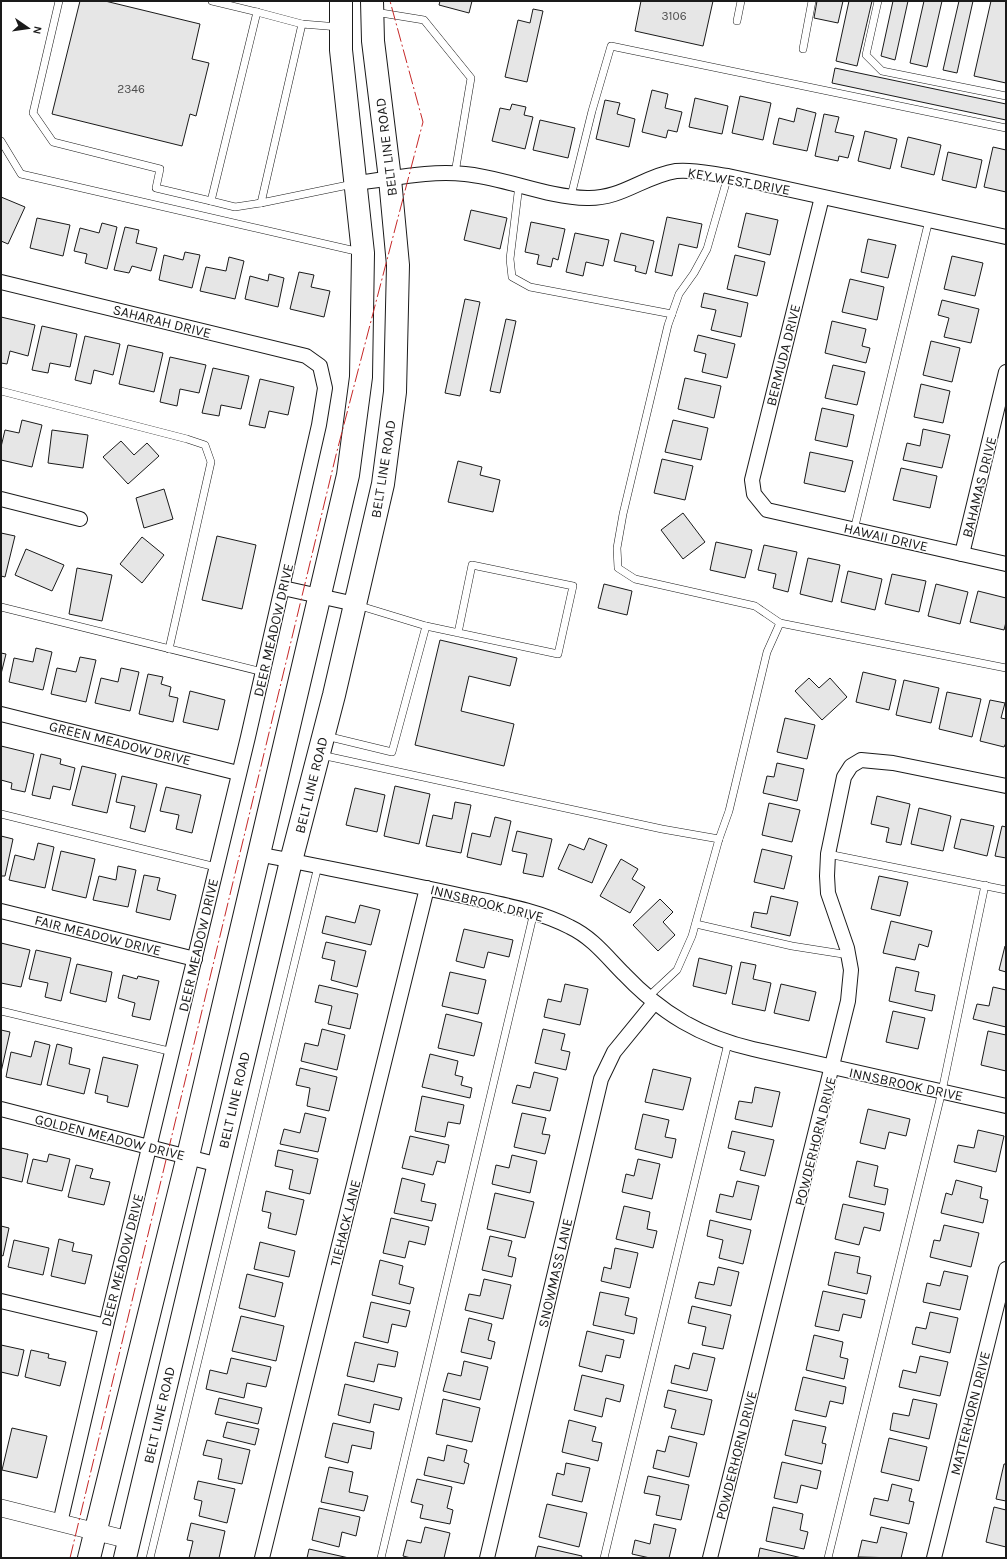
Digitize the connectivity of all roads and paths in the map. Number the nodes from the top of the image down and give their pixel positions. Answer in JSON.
{"nodes":[{"id":1,"x":59,"y":1,"type":"edge"},
{"id":2,"x":212,"y":1,"type":"edge"},
{"id":3,"x":341,"y":1,"type":"edge"},
{"id":4,"x":741,"y":1,"type":"edge"},
{"id":5,"x":812,"y":1,"type":"edge"},
{"id":6,"x":878,"y":1,"type":"edge"},
{"id":7,"x":372,"y":6,"type":"edge"},
{"id":8,"x":257,"y":12,"type":"junction"},
{"id":9,"x":736,"y":21,"type":"dead end"},
{"id":10,"x":302,"y":24,"type":"junction"},
{"id":11,"x":341,"y":27,"type":"junction"},
{"id":12,"x":803,"y":49,"type":"dead end"},
{"id":13,"x":1006,"y":96,"type":"edge"},
{"id":14,"x":1006,"y":128,"type":"edge"},
{"id":15,"x":1,"y":142,"type":"edge"},
{"id":16,"x":455,"y":173,"type":"junction"},
{"id":17,"x":728,"y":176,"type":"junction"},
{"id":18,"x":390,"y":179,"type":"junction"},
{"id":19,"x":356,"y":183,"type":"junction"},
{"id":20,"x":519,"y":185,"type":"junction"},
{"id":21,"x":571,"y":196,"type":"junction"},
{"id":22,"x":822,"y":197,"type":"junction"},
{"id":23,"x":211,"y":201,"type":"junction"},
{"id":24,"x":261,"y":203,"type":"junction"},
{"id":25,"x":929,"y":220,"type":"junction"},
{"id":26,"x":1006,"y":237,"type":"edge"},
{"id":27,"x":363,"y":253,"type":"junction"},
{"id":28,"x":1,"y":282,"type":"edge"},
{"id":29,"x":672,"y":314,"type":"junction"},
{"id":30,"x":320,"y":366,"type":"joint"},
{"id":31,"x":1006,"y":372,"type":"edge"},
{"id":32,"x":1,"y":392,"type":"edge"},
{"id":33,"x":1,"y":499,"type":"edge"},
{"id":34,"x":766,"y":510,"type":"joint"},
{"id":35,"x":80,"y":519,"type":"dead end"},
{"id":36,"x":854,"y":530,"type":"junction"},
{"id":37,"x":962,"y":554,"type":"junction"},
{"id":38,"x":1006,"y":564,"type":"edge"},
{"id":39,"x":283,"y":588,"type":"junction"},
{"id":40,"x":320,"y":597,"type":"junction"},
{"id":41,"x":355,"y":604,"type":"junction"},
{"id":42,"x":1,"y":607,"type":"edge"},
{"id":43,"x":780,"y":623,"type":"junction"},
{"id":44,"x":426,"y":626,"type":"junction"},
{"id":45,"x":458,"y":633,"type":"junction"},
{"id":46,"x":169,"y":649,"type":"junction"},
{"id":47,"x":1006,"y":668,"type":"edge"},
{"id":48,"x":263,"y":672,"type":"junction"},
{"id":49,"x":1,"y":714,"type":"edge"},
{"id":50,"x":321,"y":745,"type":"junction"},
{"id":51,"x":238,"y":773,"type":"junction"},
{"id":52,"x":1006,"y":786,"type":"edge"},
{"id":53,"x":1,"y":814,"type":"edge"},
{"id":54,"x":719,"y":839,"type":"junction"},
{"id":55,"x":258,"y":854,"type":"junction"},
{"id":56,"x":828,"y":854,"type":"junction"},
{"id":57,"x":291,"y":861,"type":"junction"},
{"id":58,"x":318,"y":866,"type":"junction"},
{"id":59,"x":216,"y":867,"type":"junction"},
{"id":60,"x":985,"y":885,"type":"junction"},
{"id":61,"x":427,"y":888,"type":"junction"},
{"id":62,"x":1006,"y":890,"type":"edge"},
{"id":63,"x":1,"y":911,"type":"edge"},
{"id":64,"x":534,"y":912,"type":"junction"},
{"id":65,"x":696,"y":924,"type":"junction"},
{"id":66,"x":848,"y":956,"type":"junction"},
{"id":67,"x":195,"y":959,"type":"junction"},
{"id":68,"x":651,"y":1000,"type":"junction"},
{"id":69,"x":1,"y":1010,"type":"edge"},
{"id":70,"x":728,"y":1043,"type":"junction"},
{"id":71,"x":173,"y":1052,"type":"junction"},
{"id":72,"x":833,"y":1067,"type":"junction"},
{"id":73,"x":942,"y":1091,"type":"junction"},
{"id":74,"x":1006,"y":1106,"type":"edge"},
{"id":75,"x":1,"y":1109,"type":"edge"},
{"id":76,"x":150,"y":1148,"type":"junction"},
{"id":77,"x":188,"y":1156,"type":"junction"},
{"id":78,"x":219,"y":1165,"type":"junction"},
{"id":79,"x":1006,"y":1269,"type":"edge"},
{"id":80,"x":1,"y":1301,"type":"edge"},
{"id":81,"x":106,"y":1326,"type":"junction"},
{"id":82,"x":1,"y":1508,"type":"edge"},
{"id":83,"x":60,"y":1523,"type":"junction"},
{"id":84,"x":95,"y":1532,"type":"junction"},
{"id":85,"x":127,"y":1549,"type":"edge"},
{"id":86,"x":89,"y":1558,"type":"edge"},
{"id":87,"x":150,"y":1558,"type":"edge"},
{"id":88,"x":262,"y":1558,"type":"edge"},
{"id":89,"x":381,"y":1558,"type":"edge"},
{"id":90,"x":487,"y":1558,"type":"edge"},
{"id":91,"x":604,"y":1558,"type":"edge"},
{"id":92,"x":710,"y":1558,"type":"edge"},
{"id":93,"x":828,"y":1558,"type":"edge"},
{"id":94,"x":934,"y":1558,"type":"edge"}],
"edges":[{"from":1,"to":23,"type":"lane"},
{"from":2,"to":8,"type":"lane"},
{"from":3,"to":11,"type":"main road"},
{"from":4,"to":9,"type":"lane"},
{"from":5,"to":12,"type":"lane"},
{"from":6,"to":13,"type":"lane"},
{"from":7,"to":16,"type":"lane"},
{"from":7,"to":18,"type":"main road","name":"BELT LINE ROAD"},
{"from":8,"to":10,"type":"lane"},
{"from":8,"to":23,"type":"lane"},
{"from":10,"to":11,"type":"lane"},
{"from":10,"to":24,"type":"lane"},
{"from":11,"to":19,"type":"main road"},
{"from":14,"to":21,"type":"lane"},
{"from":15,"to":27,"type":"lane"},
{"from":16,"to":18,"type":"street","name":"KEY WEST DRIVE"},
{"from":16,"to":20,"type":"street","name":"KEY WEST DRIVE"},
{"from":17,"to":21,"type":"street","name":"KEY WEST DRIVE"},
{"from":17,"to":22,"type":"street","name":"KEY WEST DRIVE"},
{"from":17,"to":29,"type":"lane"},
{"from":18,"to":19,"type":"street","name":"KEY WEST DRIVE"},
{"from":18,"to":41,"type":"main road","name":"BELT LINE ROAD"},
{"from":19,"to":24,"type":"lane"},
{"from":19,"to":27,"type":"main road"},
{"from":20,"to":21,"type":"street","name":"KEY WEST DRIVE"},
{"from":20,"to":29,"type":"lane"},
{"from":22,"to":25,"type":"street","name":"KEY WEST DRIVE"},
{"from":22,"to":34,"type":"street","name":"BERMUDA DRIVE"},
{"from":23,"to":24,"type":"lane"},
{"from":25,"to":26,"type":"street","name":"KEY WEST DRIVE"},
{"from":25,"to":36,"type":"lane"},
{"from":27,"to":40,"type":"main road"},
{"from":28,"to":30,"type":"street","name":"SAHARAH DRIVE"},
{"from":29,"to":43,"type":"lane"},
{"from":30,"to":39,"type":"street","name":"DEER MEADOW DRIVE"},
{"from":31,"to":37,"type":"street","name":"BAHAMAS DRIVE"},
{"from":32,"to":46,"type":"lane"},
{"from":33,"to":35,"type":"street"},
{"from":34,"to":36,"type":"street","name":"HAWAII DRIVE"},
{"from":36,"to":37,"type":"street","name":"HAWAII DRIVE"},
{"from":37,"to":38,"type":"street","name":"HAWAII DRIVE"},
{"from":39,"to":40,"type":"street"},
{"from":39,"to":48,"type":"street","name":"DEER MEADOW DRIVE"},
{"from":40,"to":41,"type":"street"},
{"from":40,"to":55,"type":"main road"},
{"from":41,"to":44,"type":"lane"},
{"from":41,"to":50,"type":"main road","name":"BELT LINE ROAD"},
{"from":42,"to":46,"type":"lane"},
{"from":43,"to":47,"type":"lane"},
{"from":43,"to":54,"type":"lane"},
{"from":44,"to":45,"type":"lane"},
{"from":44,"to":50,"type":"lane"},
{"from":45,"to":45,"type":"lane"},
{"from":46,"to":48,"type":"lane"},
{"from":48,"to":51,"type":"street","name":"DEER MEADOW DRIVE"},
{"from":49,"to":51,"type":"street","name":"GREEN MEADOW DRIVE"},
{"from":50,"to":54,"type":"lane"},
{"from":50,"to":57,"type":"main road","name":"BELT LINE ROAD"},
{"from":51,"to":59,"type":"street","name":"DEER MEADOW DRIVE"},
{"from":52,"to":56,"type":"street","name":"POWDERHORN DRIVE"},
{"from":53,"to":59,"type":"lane"},
{"from":54,"to":65,"type":"lane"},
{"from":55,"to":57,"type":"street","name":"INNSBROOK DRIVE"},
{"from":55,"to":77,"type":"main road"},
{"from":56,"to":60,"type":"lane"},
{"from":56,"to":66,"type":"street","name":"POWDERHORN DRIVE"},
{"from":57,"to":58,"type":"street","name":"INNSBROOK DRIVE"},
{"from":57,"to":78,"type":"main road","name":"BELT LINE ROAD"},
{"from":58,"to":61,"type":"street","name":"INNSBROOK DRIVE"},
{"from":58,"to":87,"type":"lane"},
{"from":59,"to":67,"type":"street","name":"DEER MEADOW DRIVE"},
{"from":60,"to":62,"type":"lane"},
{"from":60,"to":73,"type":"lane"},
{"from":61,"to":64,"type":"street","name":"INNSBROOK DRIVE"},
{"from":61,"to":88,"type":"street","name":"TIEHACK LANE"},
{"from":63,"to":67,"type":"street","name":"FAIR MEADOW DRIVE"},
{"from":64,"to":68,"type":"street","name":"INNSBROOK DRIVE"},
{"from":64,"to":89,"type":"lane"},
{"from":65,"to":66,"type":"lane"},
{"from":65,"to":68,"type":"lane"},
{"from":66,"to":72,"type":"street","name":"POWDERHORN DRIVE"},
{"from":67,"to":71,"type":"street","name":"DEER MEADOW DRIVE"},
{"from":68,"to":70,"type":"street","name":"INNSBROOK DRIVE"},
{"from":68,"to":90,"type":"street","name":"SNOWMASS LANE"},
{"from":69,"to":71,"type":"lane"},
{"from":70,"to":72,"type":"street","name":"INNSBROOK DRIVE"},
{"from":70,"to":91,"type":"lane"},
{"from":71,"to":76,"type":"street","name":"DEER MEADOW DRIVE"},
{"from":72,"to":73,"type":"street","name":"INNSBROOK DRIVE"},
{"from":72,"to":92,"type":"street","name":"POWDERHORN DRIVE"},
{"from":73,"to":74,"type":"street","name":"INNSBROOK DRIVE"},
{"from":73,"to":93,"type":"lane"},
{"from":75,"to":76,"type":"street","name":"GOLDEN MEADOW DRIVE"},
{"from":76,"to":77,"type":"street","name":"GOLDEN MEADOW DRIVE"},
{"from":76,"to":81,"type":"street","name":"DEER MEADOW DRIVE"},
{"from":77,"to":78,"type":"street","name":"GOLDEN MEADOW DRIVE"},
{"from":77,"to":84,"type":"main road"},
{"from":78,"to":85,"type":"main road","name":"BELT LINE ROAD"},
{"from":79,"to":94,"type":"street","name":"MATTERHORN DRIVE"},
{"from":80,"to":81,"type":"street"},
{"from":81,"to":83,"type":"street","name":"DEER MEADOW DRIVE"},
{"from":82,"to":83,"type":"street"},
{"from":83,"to":84,"type":"street"},
{"from":84,"to":85,"type":"street"},
{"from":84,"to":86,"type":"main road"}]}
